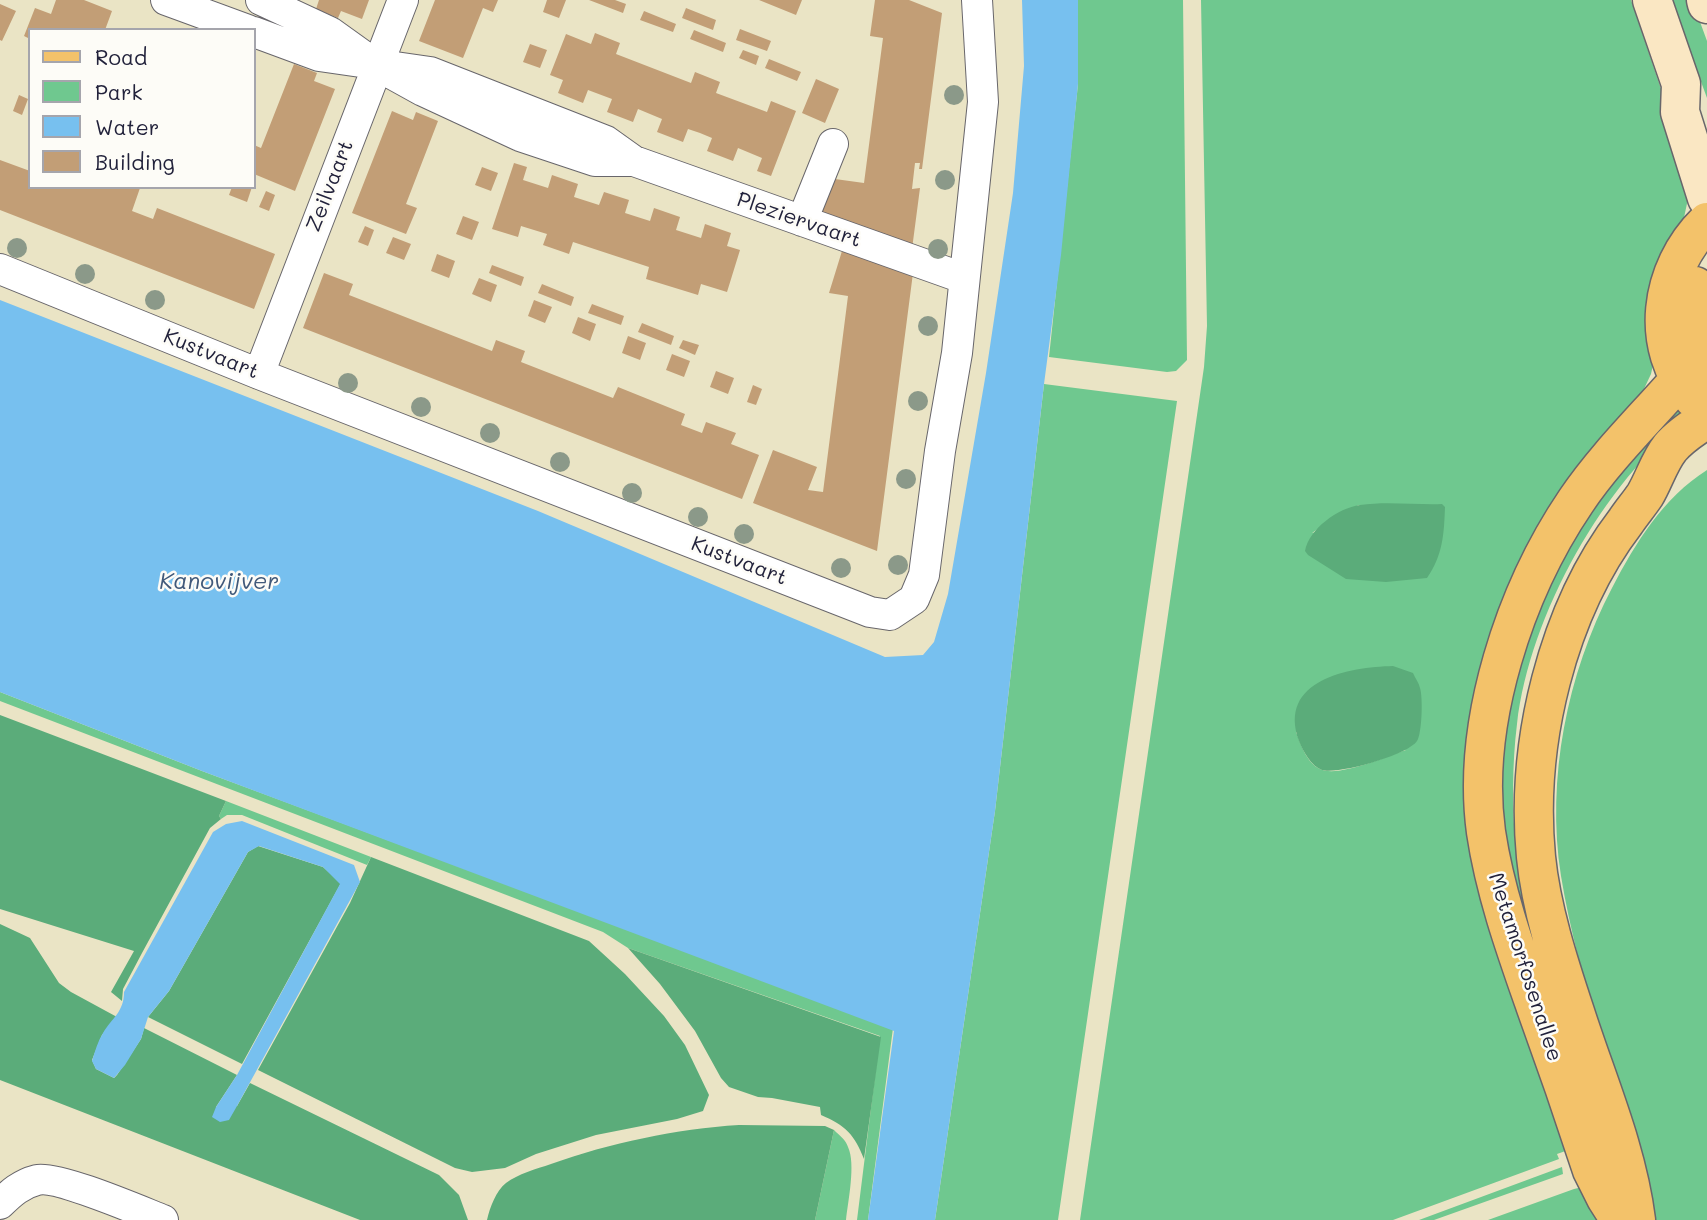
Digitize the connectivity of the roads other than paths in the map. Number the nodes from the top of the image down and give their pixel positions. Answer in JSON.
{"nodes":[{"id":1,"x":166,"y":0,"type":"edge"},
{"id":2,"x":261,"y":0,"type":"edge"},
{"id":3,"x":403,"y":0,"type":"edge"},
{"id":4,"x":977,"y":0,"type":"edge"},
{"id":5,"x":1652,"y":0,"type":"edge"},
{"id":6,"x":243,"y":28,"type":"edge"},
{"id":7,"x":256,"y":33,"type":"edge"},
{"id":8,"x":376,"y":65,"type":"junction"},
{"id":9,"x":1681,"y":84,"type":"junction"},
{"id":10,"x":1707,"y":127,"type":"edge"},
{"id":11,"x":833,"y":144,"type":"dead end"},
{"id":12,"x":1707,"y":198,"type":"edge"},
{"id":13,"x":802,"y":221,"type":"junction"},
{"id":14,"x":1707,"y":222,"type":"edge"},
{"id":15,"x":1707,"y":263,"type":"edge"},
{"id":16,"x":0,"y":269,"type":"edge"},
{"id":17,"x":963,"y":278,"type":"junction"},
{"id":18,"x":259,"y":374,"type":"junction"},
{"id":19,"x":1693,"y":378,"type":"edge"},
{"id":20,"x":1707,"y":411,"type":"edge"},
{"id":21,"x":1707,"y":419,"type":"edge"},
{"id":22,"x":1707,"y":450,"type":"edge"},
{"id":23,"x":1645,"y":495,"type":"junction"},
{"id":24,"x":0,"y":1204,"type":"edge"},
{"id":25,"x":163,"y":1220,"type":"edge"},
{"id":26,"x":1620,"y":1220,"type":"edge"},
{"id":27,"x":1636,"y":1220,"type":"edge"}],
"edges":[{"from":1,"to":6,"type":"street"},
{"from":2,"to":8,"type":"street","name":"Pleziervaart"},
{"from":3,"to":8,"type":"street","name":"Zeilvaart"},
{"from":4,"to":17,"type":"street","name":"Kustvaart"},
{"from":5,"to":9,"type":"street"},
{"from":7,"to":8,"type":"street","name":"Pleziervaart"},
{"from":8,"to":13,"type":"street","name":"Pleziervaart"},
{"from":8,"to":18,"type":"street","name":"Zeilvaart"},
{"from":9,"to":10,"type":"street"},
{"from":9,"to":12,"type":"street"},
{"from":11,"to":13,"type":"street"},
{"from":13,"to":17,"type":"street","name":"Pleziervaart"},
{"from":14,"to":19,"type":"main road"},
{"from":15,"to":19,"type":"main road"},
{"from":16,"to":18,"type":"street","name":"Kustvaart"},
{"from":17,"to":18,"type":"street","name":"Kustvaart"},
{"from":19,"to":20,"type":"main road"},
{"from":19,"to":26,"type":"main road","name":"Metamorfosenallee"},
{"from":21,"to":23,"type":"main road","name":"Metamorfosenallee"},
{"from":22,"to":23,"type":"main road","name":"Metamorfosenallee"},
{"from":23,"to":27,"type":"main road","name":"Metamorfosenallee"},
{"from":24,"to":25,"type":"street"}]}
